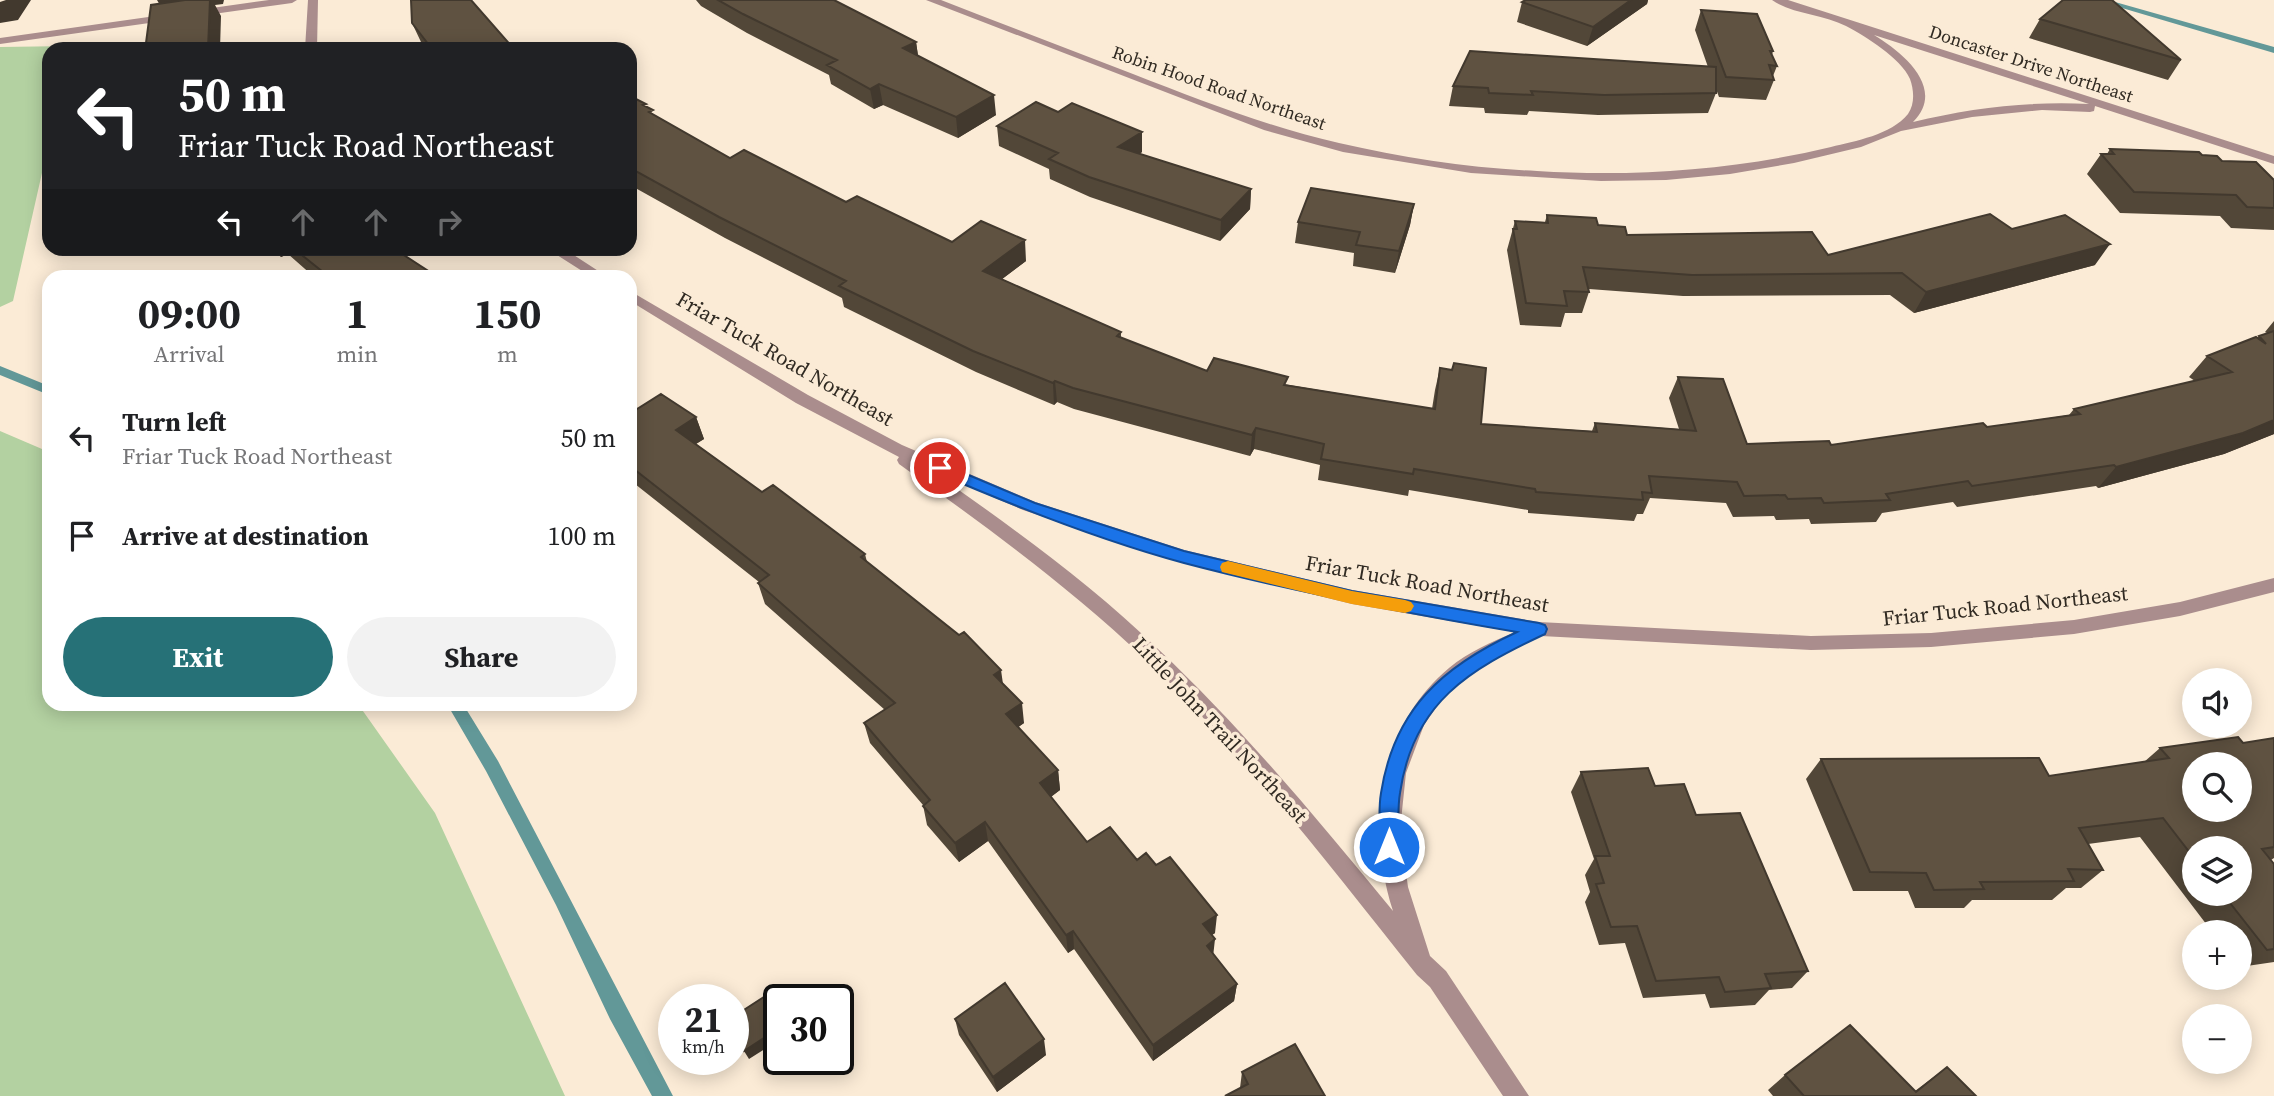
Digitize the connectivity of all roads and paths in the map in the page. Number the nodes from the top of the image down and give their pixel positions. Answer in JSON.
{"nodes":[{"id":1,"x":292,"y":0,"type":"edge"},
{"id":2,"x":313,"y":0,"type":"edge"},
{"id":3,"x":931,"y":0,"type":"edge"},
{"id":4,"x":1777,"y":0,"type":"edge"},
{"id":5,"x":1850,"y":23,"type":"junction"},
{"id":6,"x":0,"y":41,"type":"edge"},
{"id":7,"x":311,"y":42,"type":"edge"},
{"id":8,"x":2117,"y":110,"type":"junction"},
{"id":9,"x":1903,"y":128,"type":"junction"},
{"id":10,"x":2274,"y":160,"type":"edge"},
{"id":11,"x":565,"y":256,"type":"edge"},
{"id":12,"x":588,"y":270,"type":"edge"},
{"id":13,"x":637,"y":299,"type":"edge"},
{"id":14,"x":896,"y":449,"type":"junction"},
{"id":15,"x":2274,"y":585,"type":"edge"},
{"id":16,"x":1539,"y":629,"type":"junction"},
{"id":17,"x":1425,"y":967,"type":"junction"},
{"id":18,"x":1517,"y":1096,"type":"edge"}],
"edges":[{"from":1,"to":6,"type":"street"},
{"from":2,"to":7,"type":"street"},
{"from":3,"to":9,"type":"street","name":"Robin Hood Road Northeast"},
{"from":4,"to":5,"type":"street","name":"Doncaster Drive Northeast"},
{"from":5,"to":8,"type":"street","name":"Doncaster Drive Northeast"},
{"from":5,"to":9,"type":"street"},
{"from":8,"to":9,"type":"street","name":"Robin Hood Road Northeast"},
{"from":8,"to":10,"type":"street","name":"Doncaster Drive Northeast"},
{"from":11,"to":12,"type":"street"},
{"from":13,"to":14,"type":"street","name":"Friar Tuck Road Northeast"},
{"from":14,"to":16,"type":"street","name":"Friar Tuck Road Northeast"},
{"from":14,"to":17,"type":"street","name":"Little John Trail Northeast"},
{"from":15,"to":16,"type":"street","name":"Friar Tuck Road Northeast"},
{"from":16,"to":17,"type":"street"},
{"from":17,"to":18,"type":"street","name":"Little John Trail Northeast"}]}
